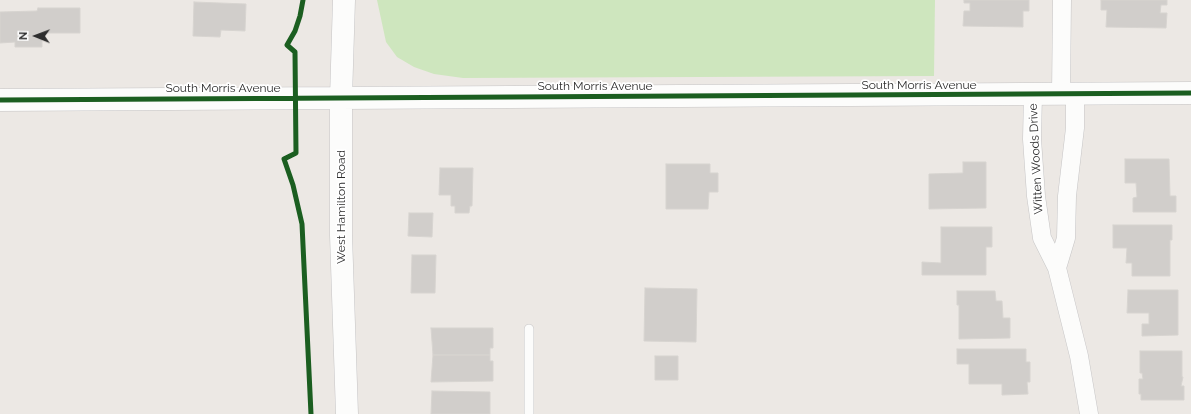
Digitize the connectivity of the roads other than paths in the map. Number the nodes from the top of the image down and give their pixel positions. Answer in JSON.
{"nodes":[{"id":1,"x":344,"y":0,"type":"edge"},
{"id":2,"x":1062,"y":0,"type":"edge"},
{"id":3,"x":1191,"y":93,"type":"edge"},
{"id":4,"x":1032,"y":94,"type":"junction"},
{"id":5,"x":1068,"y":94,"type":"junction"},
{"id":6,"x":341,"y":98,"type":"junction"},
{"id":7,"x":0,"y":100,"type":"edge"},
{"id":8,"x":1057,"y":268,"type":"junction"},
{"id":9,"x":529,"y":329,"type":"dead end"},
{"id":10,"x":347,"y":414,"type":"edge"},
{"id":11,"x":529,"y":414,"type":"edge"},
{"id":12,"x":1089,"y":414,"type":"edge"}],
"edges":[{"from":1,"to":6,"type":"street","name":"West Hamilton Road"},
{"from":2,"to":5,"type":"street"},
{"from":3,"to":5,"type":"street","name":"South Morris Avenue"},
{"from":4,"to":5,"type":"street","name":"South Morris Avenue"},
{"from":4,"to":6,"type":"street","name":"South Morris Avenue"},
{"from":4,"to":8,"type":"street","name":"Witten Woods Drive"},
{"from":5,"to":8,"type":"street"},
{"from":6,"to":7,"type":"street","name":"South Morris Avenue"},
{"from":6,"to":10,"type":"street","name":"West Hamilton Road"},
{"from":8,"to":12,"type":"street","name":"Witten Woods Drive"},
{"from":9,"to":11,"type":"lane"}]}
